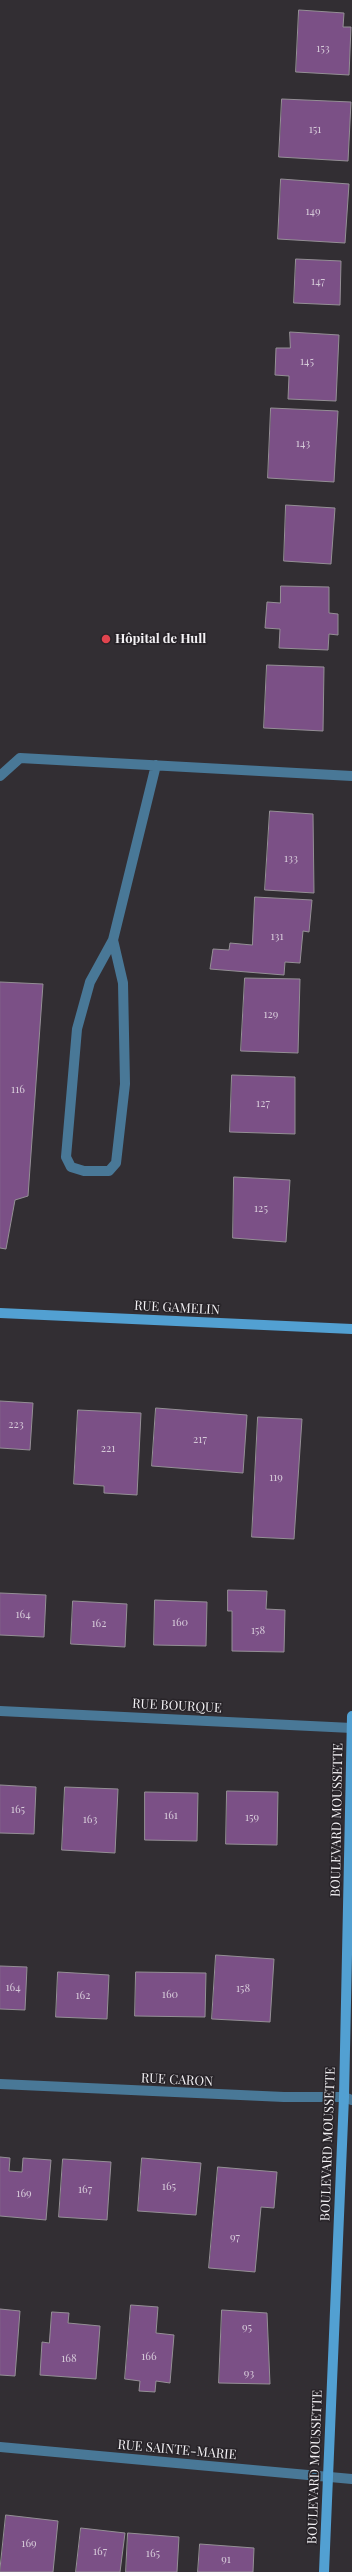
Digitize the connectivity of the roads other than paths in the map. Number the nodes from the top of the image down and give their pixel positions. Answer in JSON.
{"nodes":[{"id":1,"x":156,"y":765,"type":"junction"},
{"id":2,"x":0,"y":776,"type":"edge"},
{"id":3,"x":352,"y":776,"type":"edge"},
{"id":4,"x":113,"y":940,"type":"junction"},
{"id":5,"x":0,"y":1313,"type":"edge"},
{"id":6,"x":352,"y":1329,"type":"edge"},
{"id":7,"x":0,"y":1711,"type":"edge"},
{"id":8,"x":352,"y":1716,"type":"edge"},
{"id":9,"x":352,"y":1728,"type":"edge"},
{"id":10,"x":0,"y":2084,"type":"edge"},
{"id":11,"x":348,"y":2098,"type":"edge"},
{"id":12,"x":0,"y":2447,"type":"edge"},
{"id":13,"x":328,"y":2477,"type":"junction"},
{"id":14,"x":352,"y":2479,"type":"edge"},
{"id":15,"x":324,"y":2572,"type":"edge"}],
"edges":[{"from":1,"to":2,"type":"street"},
{"from":1,"to":3,"type":"street"},
{"from":1,"to":4,"type":"street"},
{"from":4,"to":4,"type":"street"},
{"from":5,"to":6,"type":"street","name":"RUE GAMELIN"},
{"from":7,"to":9,"type":"street","name":"RUE BOURQUE"},
{"from":8,"to":9,"type":"street","name":"BOULEVARD MOUSSETTE"},
{"from":9,"to":11,"type":"street","name":"BOULEVARD MOUSSETTE"},
{"from":10,"to":11,"type":"street","name":"RUE CARON"},
{"from":11,"to":13,"type":"street","name":"BOULEVARD MOUSSETTE"},
{"from":12,"to":13,"type":"street","name":"RUE SAINTE-MARIE"},
{"from":13,"to":14,"type":"street","name":"RUE SAINTE-MARIE"},
{"from":13,"to":15,"type":"street","name":"BOULEVARD MOUSSETTE"}]}
